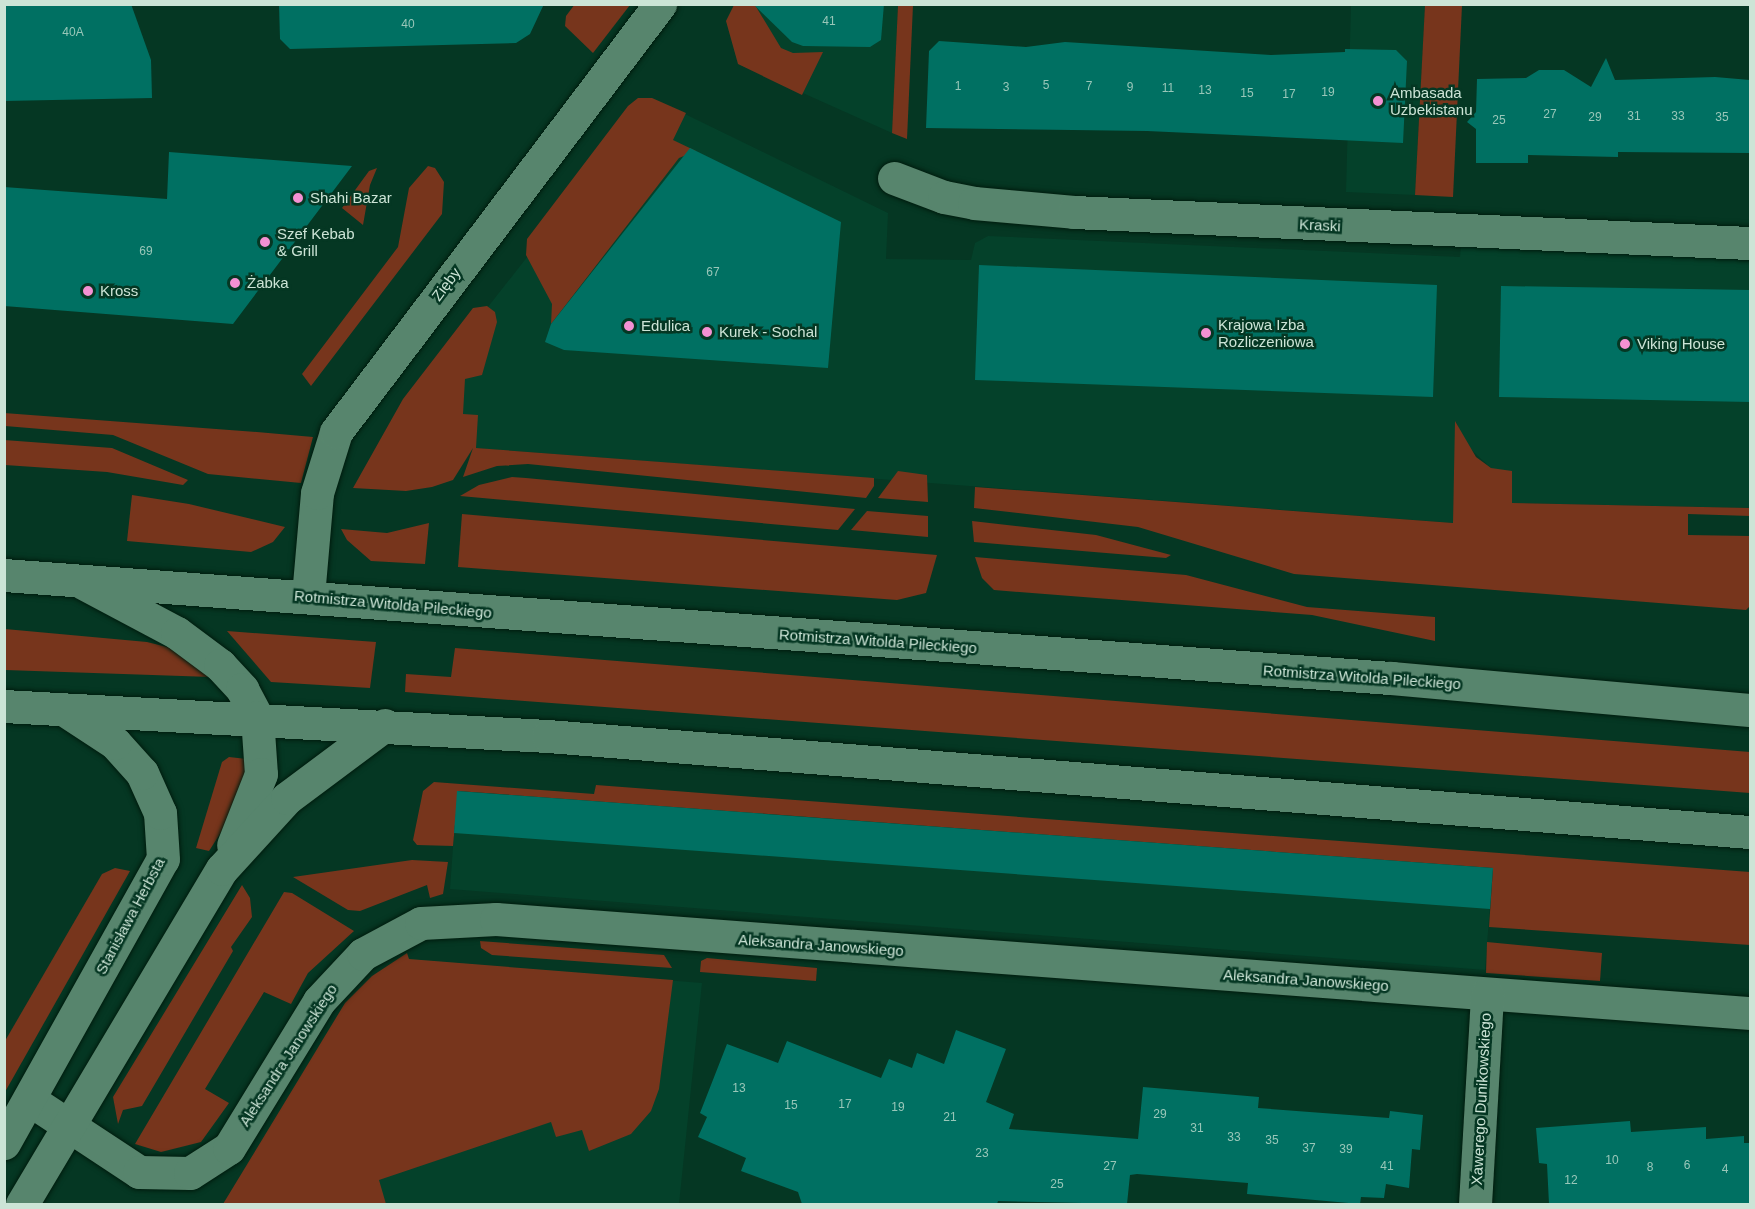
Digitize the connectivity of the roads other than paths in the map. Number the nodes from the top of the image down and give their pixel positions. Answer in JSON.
{"nodes":[{"id":1,"x":660,"y":4,"type":"edge"},
{"id":2,"x":894,"y":178,"type":"dead end"},
{"id":3,"x":1750,"y":243,"type":"edge"},
{"id":4,"x":4,"y":575,"type":"edge"},
{"id":5,"x":83,"y":583,"type":"junction"},
{"id":6,"x":308,"y":596,"type":"junction"},
{"id":7,"x":4,"y":706,"type":"edge"},
{"id":8,"x":63,"y":708,"type":"junction"},
{"id":9,"x":1750,"y":710,"type":"edge"},
{"id":10,"x":257,"y":717,"type":"junction"},
{"id":11,"x":385,"y":725,"type":"junction"},
{"id":12,"x":1750,"y":832,"type":"edge"},
{"id":13,"x":222,"y":869,"type":"junction"},
{"id":14,"x":1487,"y":994,"type":"junction"},
{"id":15,"x":1750,"y":1013,"type":"edge"},
{"id":16,"x":30,"y":1100,"type":"junction"},
{"id":17,"x":69,"y":1125,"type":"junction"},
{"id":18,"x":4,"y":1143,"type":"edge"},
{"id":19,"x":22,"y":1204,"type":"edge"},
{"id":20,"x":1474,"y":1204,"type":"edge"}],
"edges":[{"from":1,"to":6,"type":"street","name":"Zięby"},
{"from":2,"to":3,"type":"street","name":"Kraski"},
{"from":4,"to":5,"type":"street","name":"Rotmistrza Witolda Pileckiego"},
{"from":5,"to":6,"type":"street","name":"Rotmistrza Witolda Pileckiego"},
{"from":5,"to":10,"type":"street"},
{"from":6,"to":9,"type":"street","name":"Rotmistrza Witolda Pileckiego"},
{"from":7,"to":8,"type":"street"},
{"from":8,"to":10,"type":"street"},
{"from":8,"to":16,"type":"street","name":"Stanisława Herbsta"},
{"from":10,"to":11,"type":"street"},
{"from":10,"to":13,"type":"street"},
{"from":11,"to":12,"type":"street"},
{"from":11,"to":13,"type":"street"},
{"from":13,"to":17,"type":"street"},
{"from":14,"to":15,"type":"street","name":"Aleksandra Janowskiego"},
{"from":14,"to":17,"type":"street","name":"Aleksandra Janowskiego"},
{"from":14,"to":20,"type":"street","name":"Xawerego Dunikowskiego"},
{"from":16,"to":17,"type":"street","name":"Aleksandra Janowskiego"},
{"from":16,"to":18,"type":"street","name":"Stanisława Herbsta"},
{"from":17,"to":19,"type":"street"}]}
